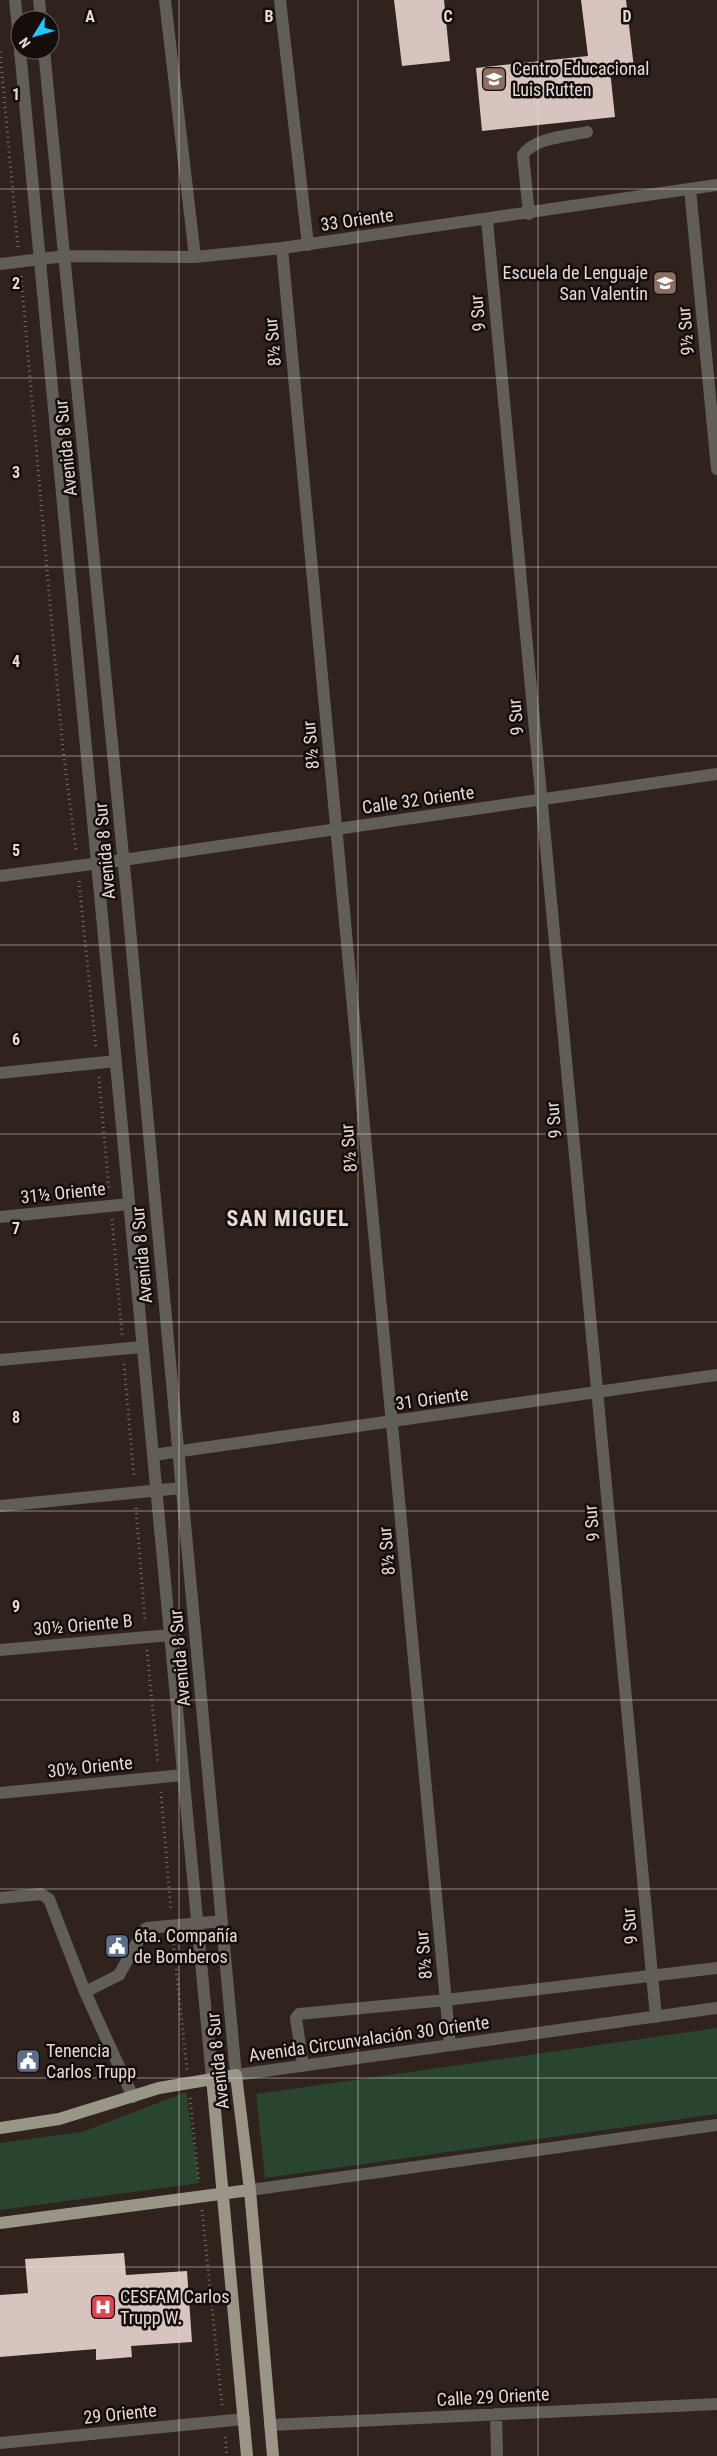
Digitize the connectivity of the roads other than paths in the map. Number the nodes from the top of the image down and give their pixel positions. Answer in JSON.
{"nodes":[{"id":1,"x":165,"y":0,"type":"edge"},
{"id":2,"x":280,"y":0,"type":"edge"},
{"id":3,"x":21,"y":60,"type":"edge"},
{"id":4,"x":45,"y":60,"type":"edge"},
{"id":5,"x":587,"y":132,"type":"dead end"},
{"id":6,"x":717,"y":185,"type":"edge"},
{"id":7,"x":690,"y":189,"type":"junction"},
{"id":8,"x":529,"y":214,"type":"junction"},
{"id":9,"x":487,"y":220,"type":"junction"},
{"id":10,"x":308,"y":244,"type":"junction"},
{"id":11,"x":282,"y":248,"type":"junction"},
{"id":12,"x":65,"y":256,"type":"junction"},
{"id":13,"x":195,"y":257,"type":"junction"},
{"id":14,"x":40,"y":258,"type":"junction"},
{"id":15,"x":0,"y":264,"type":"edge"},
{"id":16,"x":717,"y":470,"type":"edge"},
{"id":17,"x":717,"y":774,"type":"edge"},
{"id":18,"x":541,"y":800,"type":"junction"},
{"id":19,"x":336,"y":829,"type":"junction"},
{"id":20,"x":123,"y":860,"type":"junction"},
{"id":21,"x":97,"y":863,"type":"junction"},
{"id":22,"x":0,"y":876,"type":"edge"},
{"id":23,"x":116,"y":1062,"type":"junction"},
{"id":24,"x":0,"y":1073,"type":"edge"},
{"id":25,"x":129,"y":1204,"type":"junction"},
{"id":26,"x":0,"y":1216,"type":"edge"},
{"id":27,"x":142,"y":1347,"type":"junction"},
{"id":28,"x":0,"y":1360,"type":"edge"},
{"id":29,"x":717,"y":1376,"type":"edge"},
{"id":30,"x":598,"y":1392,"type":"junction"},
{"id":31,"x":392,"y":1422,"type":"junction"},
{"id":32,"x":178,"y":1453,"type":"junction"},
{"id":33,"x":153,"y":1456,"type":"junction"},
{"id":34,"x":181,"y":1488,"type":"junction"},
{"id":35,"x":156,"y":1490,"type":"junction"},
{"id":36,"x":0,"y":1506,"type":"edge"},
{"id":37,"x":170,"y":1635,"type":"junction"},
{"id":38,"x":0,"y":1650,"type":"edge"},
{"id":39,"x":183,"y":1775,"type":"junction"},
{"id":40,"x":0,"y":1793,"type":"edge"},
{"id":41,"x":0,"y":1898,"type":"edge"},
{"id":42,"x":222,"y":1921,"type":"junction"},
{"id":43,"x":197,"y":1923,"type":"junction"},
{"id":44,"x":717,"y":1968,"type":"edge"},
{"id":45,"x":652,"y":1976,"type":"junction"},
{"id":46,"x":85,"y":1992,"type":"junction"},
{"id":47,"x":446,"y":2000,"type":"junction"},
{"id":48,"x":717,"y":2008,"type":"edge"},
{"id":49,"x":656,"y":2017,"type":"junction"},
{"id":50,"x":450,"y":2045,"type":"junction"},
{"id":51,"x":303,"y":2066,"type":"junction"},
{"id":52,"x":236,"y":2075,"type":"junction"},
{"id":53,"x":212,"y":2078,"type":"junction"},
{"id":54,"x":133,"y":2097,"type":"junction"},
{"id":55,"x":717,"y":2125,"type":"edge"},
{"id":56,"x":0,"y":2128,"type":"edge"},
{"id":57,"x":250,"y":2190,"type":"junction"},
{"id":58,"x":222,"y":2193,"type":"junction"},
{"id":59,"x":0,"y":2223,"type":"edge"},
{"id":60,"x":717,"y":2404,"type":"edge"},
{"id":61,"x":496,"y":2414,"type":"junction"},
{"id":62,"x":244,"y":2419,"type":"junction"},
{"id":63,"x":270,"y":2424,"type":"junction"},
{"id":64,"x":0,"y":2443,"type":"edge"},
{"id":65,"x":247,"y":2456,"type":"edge"},
{"id":66,"x":273,"y":2456,"type":"edge"},
{"id":67,"x":498,"y":2456,"type":"edge"}],
"edges":[{"from":1,"to":13,"type":"street"},
{"from":2,"to":10,"type":"street"},
{"from":3,"to":14,"type":"street","name":"Avenida 8 Sur"},
{"from":4,"to":12,"type":"street","name":"Avenida 8 Sur"},
{"from":5,"to":8,"type":"street"},
{"from":6,"to":7,"type":"street","name":"33 Oriente"},
{"from":7,"to":8,"type":"street","name":"33 Oriente"},
{"from":7,"to":16,"type":"street","name":"9½ Sur"},
{"from":8,"to":9,"type":"street","name":"33 Oriente"},
{"from":9,"to":10,"type":"street","name":"33 Oriente"},
{"from":9,"to":18,"type":"street","name":"9 Sur"},
{"from":10,"to":11,"type":"street","name":"33 Oriente"},
{"from":11,"to":13,"type":"street","name":"33 Oriente"},
{"from":11,"to":19,"type":"street","name":"8½ Sur"},
{"from":12,"to":13,"type":"street","name":"33 Oriente"},
{"from":12,"to":14,"type":"street","name":"33 Oriente"},
{"from":12,"to":20,"type":"street","name":"Avenida 8 Sur"},
{"from":14,"to":15,"type":"street","name":"33 Oriente"},
{"from":14,"to":21,"type":"street","name":"Avenida 8 Sur"},
{"from":17,"to":18,"type":"street","name":"Calle 32 Oriente"},
{"from":18,"to":19,"type":"street","name":"Calle 32 Oriente"},
{"from":18,"to":30,"type":"street","name":"9 Sur"},
{"from":19,"to":20,"type":"street","name":"Calle 32 Oriente"},
{"from":19,"to":31,"type":"street","name":"8½ Sur"},
{"from":20,"to":21,"type":"street","name":"Calle 32 Oriente"},
{"from":20,"to":32,"type":"street","name":"Avenida 8 Sur"},
{"from":21,"to":22,"type":"street","name":"Calle 32 Oriente"},
{"from":21,"to":23,"type":"street","name":"Avenida 8 Sur"},
{"from":23,"to":24,"type":"street"},
{"from":23,"to":25,"type":"street","name":"Avenida 8 Sur"},
{"from":25,"to":26,"type":"street","name":"31½ Oriente"},
{"from":25,"to":27,"type":"street","name":"Avenida 8 Sur"},
{"from":27,"to":28,"type":"street"},
{"from":27,"to":33,"type":"street","name":"Avenida 8 Sur"},
{"from":29,"to":30,"type":"street","name":"31 Oriente"},
{"from":30,"to":31,"type":"street","name":"31 Oriente"},
{"from":30,"to":45,"type":"street","name":"9 Sur"},
{"from":31,"to":32,"type":"street","name":"31 Oriente"},
{"from":31,"to":47,"type":"street","name":"8½ Sur"},
{"from":32,"to":33,"type":"street","name":"31 Oriente"},
{"from":32,"to":34,"type":"street","name":"Avenida 8 Sur"},
{"from":33,"to":35,"type":"street","name":"Avenida 8 Sur"},
{"from":34,"to":35,"type":"street"},
{"from":34,"to":42,"type":"street","name":"Avenida 8 Sur"},
{"from":35,"to":36,"type":"street"},
{"from":35,"to":37,"type":"street","name":"Avenida 8 Sur"},
{"from":37,"to":38,"type":"street","name":"30½ Oriente B"},
{"from":37,"to":39,"type":"street","name":"Avenida 8 Sur"},
{"from":39,"to":40,"type":"street","name":"30½ Oriente"},
{"from":39,"to":43,"type":"street","name":"Avenida 8 Sur"},
{"from":41,"to":46,"type":"street"},
{"from":42,"to":43,"type":"street"},
{"from":42,"to":52,"type":"street","name":"Avenida 8 Sur"},
{"from":43,"to":46,"type":"street"},
{"from":43,"to":53,"type":"street","name":"Avenida 8 Sur"},
{"from":44,"to":45,"type":"street"},
{"from":45,"to":47,"type":"street"},
{"from":45,"to":49,"type":"street","name":"9 Sur"},
{"from":46,"to":54,"type":"street"},
{"from":47,"to":50,"type":"street","name":"8½ Sur"},
{"from":47,"to":51,"type":"street"},
{"from":48,"to":49,"type":"street","name":"Avenida Circunvalación 30 Oriente"},
{"from":49,"to":50,"type":"street","name":"Avenida Circunvalación 30 Oriente"},
{"from":50,"to":51,"type":"street","name":"Avenida Circunvalación 30 Oriente"},
{"from":51,"to":52,"type":"street","name":"Avenida Circunvalación 30 Oriente"},
{"from":52,"to":53,"type":"main road","name":"Avenida Circunvalación 30 Oriente"},
{"from":52,"to":57,"type":"main road","name":"Avenida 8 Sur"},
{"from":53,"to":54,"type":"main road","name":"Avenida Circunvalación 30 Oriente"},
{"from":53,"to":58,"type":"main road","name":"Avenida 8 Sur"},
{"from":54,"to":56,"type":"main road","name":"Avenida Circunvalación 30 Oriente"},
{"from":55,"to":57,"type":"street"},
{"from":57,"to":58,"type":"main road"},
{"from":57,"to":63,"type":"main road","name":"Avenida 8 Sur"},
{"from":58,"to":59,"type":"main road"},
{"from":58,"to":62,"type":"main road","name":"Avenida 8 Sur"},
{"from":60,"to":61,"type":"street","name":"Calle 29 Oriente"},
{"from":61,"to":63,"type":"street","name":"Calle 29 Oriente"},
{"from":61,"to":67,"type":"street"},
{"from":62,"to":64,"type":"street","name":"29 Oriente"},
{"from":62,"to":65,"type":"main road","name":"Avenida 8 Sur"},
{"from":63,"to":66,"type":"main road","name":"Avenida 8 Sur"}]}
